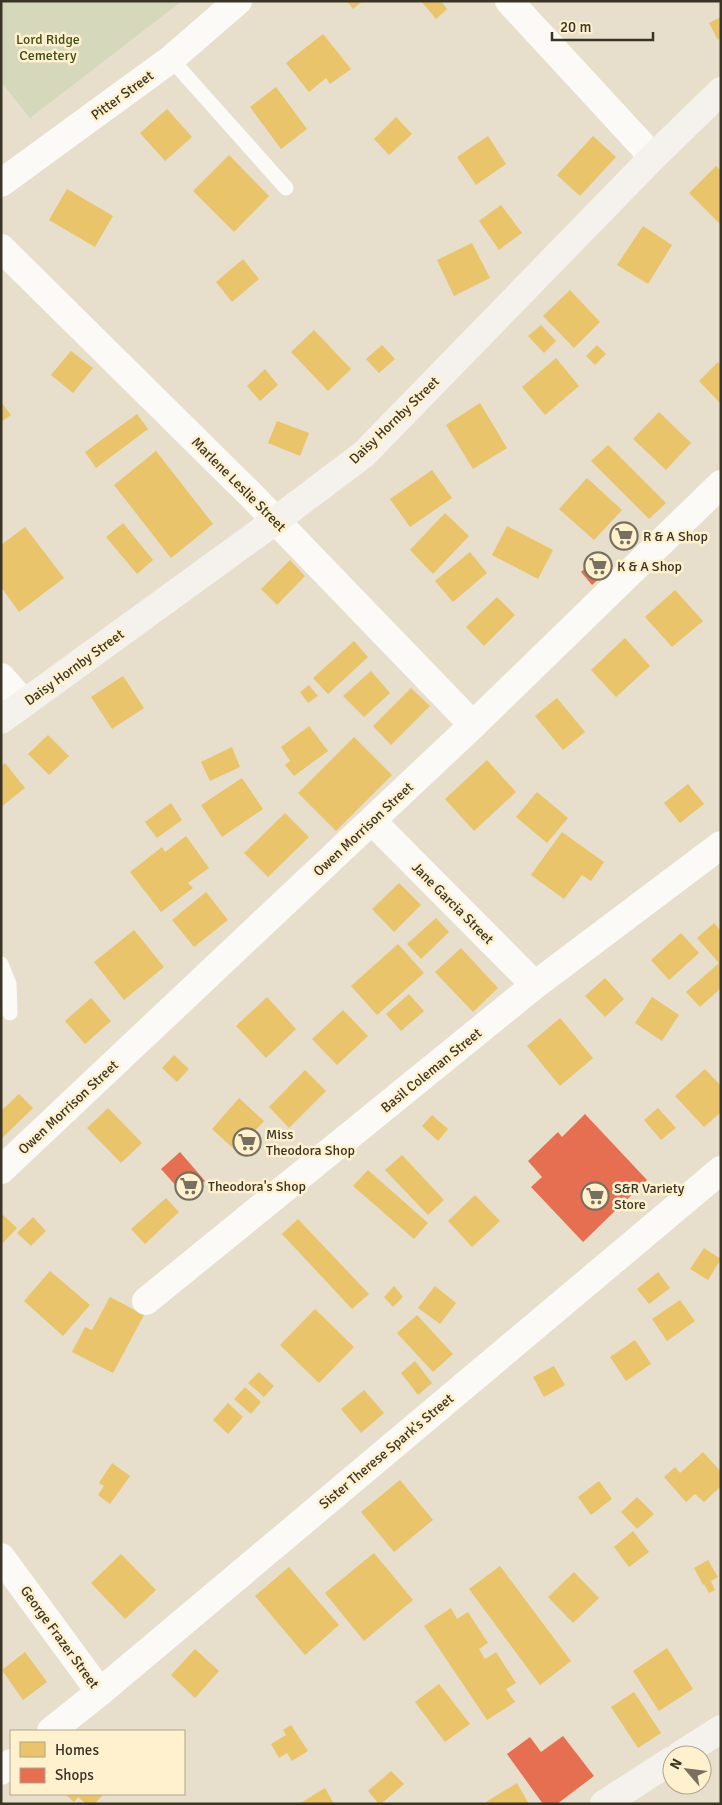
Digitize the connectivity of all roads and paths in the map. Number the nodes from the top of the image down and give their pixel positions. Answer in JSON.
{"nodes":[{"id":1,"x":238,"y":1,"type":"edge"},
{"id":2,"x":509,"y":1,"type":"edge"},
{"id":3,"x":171,"y":59,"type":"junction"},
{"id":4,"x":721,"y":90,"type":"edge"},
{"id":5,"x":653,"y":157,"type":"junction"},
{"id":6,"x":1,"y":183,"type":"edge"},
{"id":7,"x":286,"y":188,"type":"dead end"},
{"id":8,"x":1,"y":248,"type":"edge"},
{"id":9,"x":721,"y":484,"type":"edge"},
{"id":10,"x":275,"y":521,"type":"junction"},
{"id":11,"x":1,"y":677,"type":"edge"},
{"id":12,"x":24,"y":703,"type":"junction"},
{"id":13,"x":1,"y":720,"type":"edge"},
{"id":14,"x":473,"y":725,"type":"junction"},
{"id":15,"x":372,"y":821,"type":"junction"},
{"id":16,"x":721,"y":845,"type":"edge"},
{"id":17,"x":1,"y":964,"type":"edge"},
{"id":18,"x":535,"y":985,"type":"junction"},
{"id":19,"x":10,"y":1013,"type":"dead end"},
{"id":20,"x":1,"y":1170,"type":"edge"},
{"id":21,"x":721,"y":1170,"type":"edge"},
{"id":22,"x":146,"y":1301,"type":"dead end"},
{"id":23,"x":1,"y":1557,"type":"edge"},
{"id":24,"x":100,"y":1692,"type":"junction"},
{"id":25,"x":721,"y":1729,"type":"edge"},
{"id":26,"x":52,"y":1730,"type":"edge"},
{"id":27,"x":696,"y":1745,"type":"edge"},
{"id":28,"x":662,"y":1766,"type":"edge"},
{"id":29,"x":604,"y":1804,"type":"edge"}],
"edges":[{"from":1,"to":3,"type":"street","name":"Pitter Street"},
{"from":2,"to":5,"type":"street"},
{"from":3,"to":6,"type":"street","name":"Pitter Street"},
{"from":3,"to":7,"type":"lane"},
{"from":4,"to":5,"type":"street","name":"Daisy Hornby Street"},
{"from":5,"to":10,"type":"street","name":"Daisy Hornby Street"},
{"from":8,"to":10,"type":"street","name":"Marlene Leslie Street"},
{"from":9,"to":14,"type":"street","name":"Owen Morrison Street"},
{"from":10,"to":12,"type":"street","name":"Daisy Hornby Street"},
{"from":10,"to":14,"type":"street","name":"Marlene Leslie Street"},
{"from":11,"to":12,"type":"street"},
{"from":12,"to":13,"type":"street","name":"Daisy Hornby Street"},
{"from":14,"to":15,"type":"street","name":"Owen Morrison Street"},
{"from":15,"to":18,"type":"street","name":"Jane Garcia Street"},
{"from":15,"to":20,"type":"street","name":"Owen Morrison Street"},
{"from":16,"to":18,"type":"street","name":"Basil Coleman Street"},
{"from":17,"to":19,"type":"lane"},
{"from":18,"to":22,"type":"street","name":"Basil Coleman Street"},
{"from":21,"to":24,"type":"street","name":"Sister Therese Spark's Street"},
{"from":23,"to":24,"type":"street","name":"George Frazer Street"},
{"from":24,"to":26,"type":"street","name":"Sister Therese Spark's Street"},
{"from":25,"to":27,"type":"street"},
{"from":28,"to":29,"type":"street"}]}
